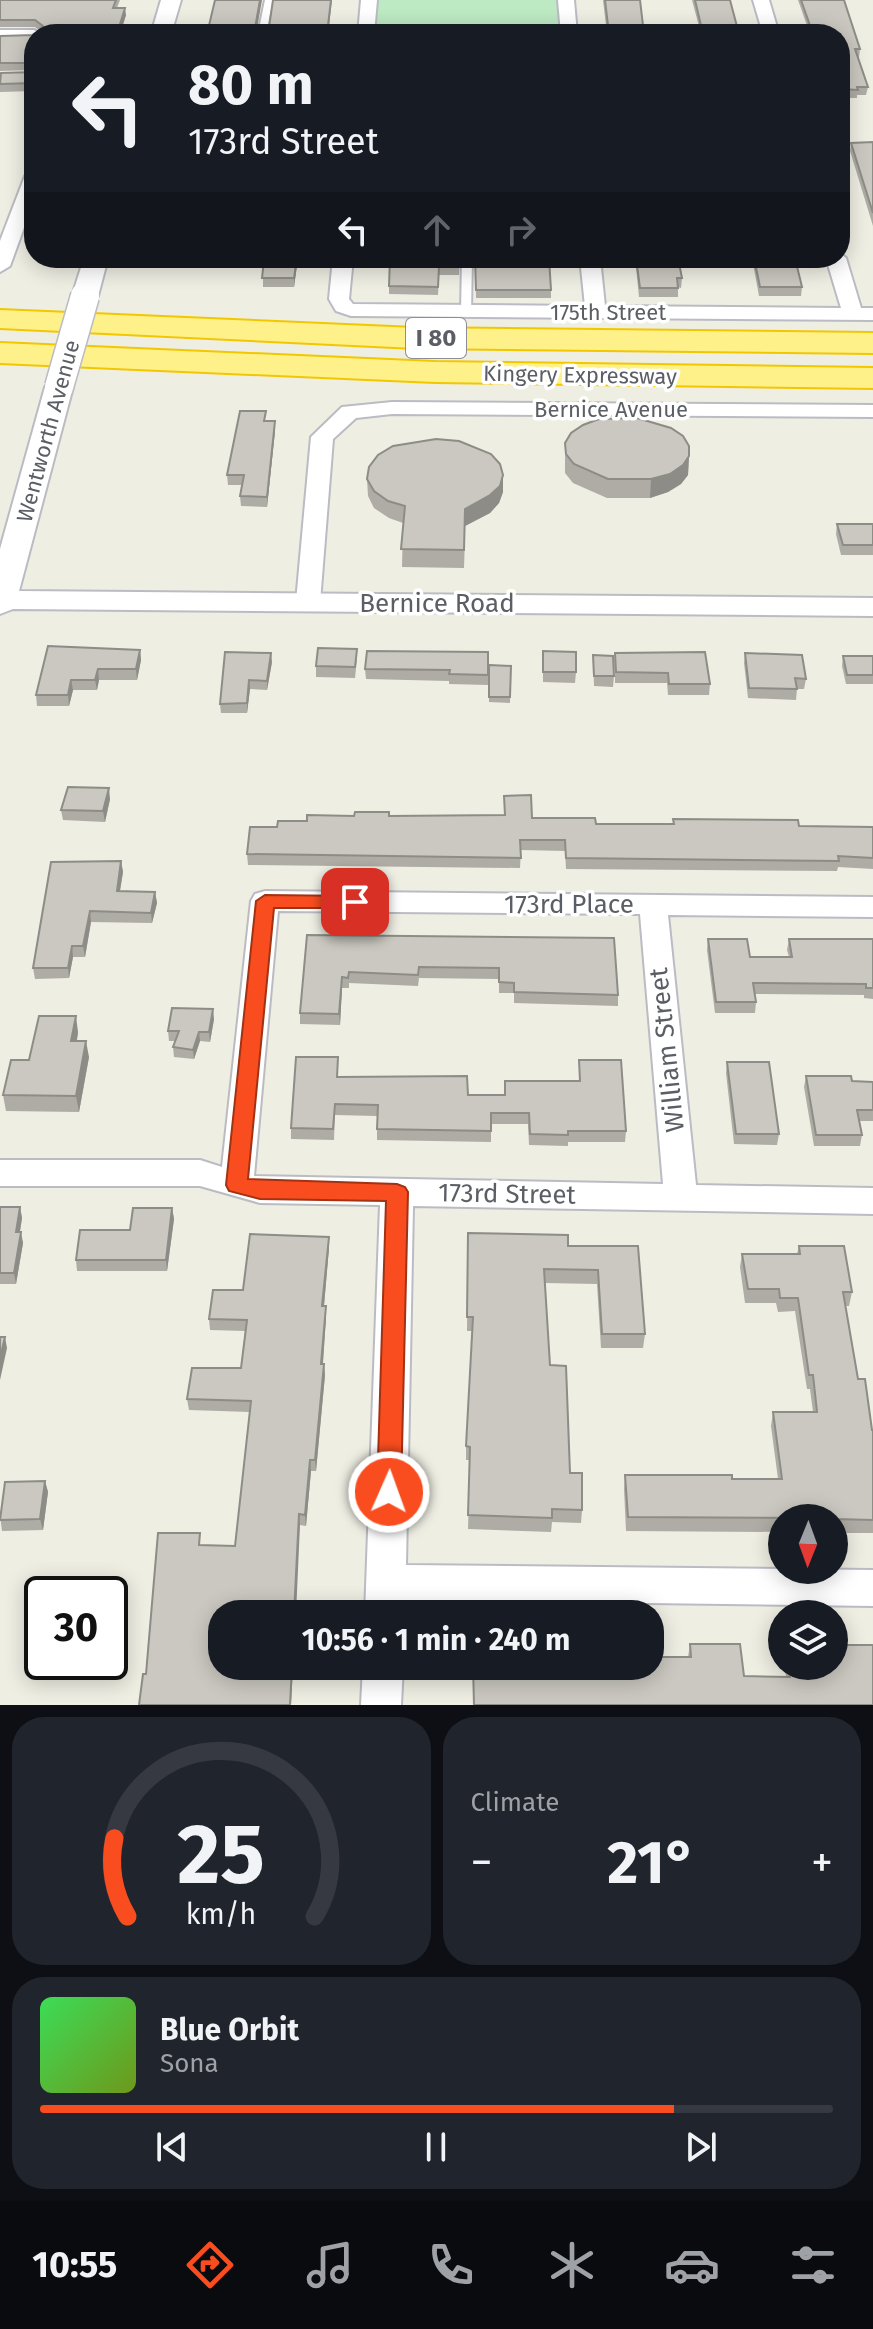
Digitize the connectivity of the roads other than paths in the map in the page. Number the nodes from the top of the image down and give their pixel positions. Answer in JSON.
{"nodes":[{"id":1,"x":171,"y":0,"type":"edge"},
{"id":2,"x":269,"y":0,"type":"edge"},
{"id":3,"x":369,"y":0,"type":"edge"},
{"id":4,"x":566,"y":0,"type":"edge"},
{"id":5,"x":761,"y":0,"type":"edge"},
{"id":6,"x":164,"y":24,"type":"edge"},
{"id":7,"x":264,"y":24,"type":"edge"},
{"id":8,"x":367,"y":24,"type":"edge"},
{"id":9,"x":568,"y":24,"type":"edge"},
{"id":10,"x":768,"y":24,"type":"edge"},
{"id":11,"x":0,"y":35,"type":"edge"},
{"id":12,"x":24,"y":35,"type":"edge"},
{"id":13,"x":24,"y":194,"type":"edge"},
{"id":14,"x":9,"y":220,"type":"edge"},
{"id":15,"x":0,"y":266,"type":"edge"},
{"id":16,"x":93,"y":268,"type":"edge"},
{"id":17,"x":342,"y":268,"type":"edge"},
{"id":18,"x":467,"y":268,"type":"edge"},
{"id":19,"x":591,"y":268,"type":"edge"},
{"id":20,"x":841,"y":268,"type":"edge"},
{"id":21,"x":466,"y":312,"type":"junction"},
{"id":22,"x":596,"y":312,"type":"junction"},
{"id":23,"x":863,"y":314,"type":"edge"},
{"id":24,"x":0,"y":319,"type":"edge"},
{"id":25,"x":873,"y":343,"type":"edge"},
{"id":26,"x":0,"y":353,"type":"edge"},
{"id":27,"x":873,"y":378,"type":"edge"},
{"id":28,"x":873,"y":411,"type":"edge"},
{"id":29,"x":0,"y":602,"type":"edge"},
{"id":30,"x":308,"y":602,"type":"junction"},
{"id":31,"x":873,"y":607,"type":"edge"},
{"id":32,"x":653,"y":904,"type":"junction"},
{"id":33,"x":873,"y":907,"type":"edge"},
{"id":34,"x":0,"y":1173,"type":"edge"},
{"id":35,"x":237,"y":1185,"type":"junction"},
{"id":36,"x":397,"y":1192,"type":"junction"},
{"id":37,"x":681,"y":1196,"type":"junction"},
{"id":38,"x":873,"y":1201,"type":"edge"},
{"id":39,"x":873,"y":1588,"type":"edge"},
{"id":40,"x":386,"y":1598,"type":"edge"},
{"id":41,"x":382,"y":1680,"type":"edge"},
{"id":42,"x":381,"y":1705,"type":"edge"}],
"edges":[{"from":1,"to":6,"type":"street"},
{"from":2,"to":7,"type":"lane"},
{"from":3,"to":8,"type":"street"},
{"from":4,"to":9,"type":"street"},
{"from":5,"to":10,"type":"street"},
{"from":11,"to":12,"type":"street"},
{"from":13,"to":14,"type":"street"},
{"from":14,"to":15,"type":"street"},
{"from":16,"to":29,"type":"street","name":"Wentworth Avenue","bridge":true},
{"from":17,"to":21,"type":"street","name":"175th Street"},
{"from":18,"to":21,"type":"lane"},
{"from":19,"to":22,"type":"street"},
{"from":20,"to":23,"type":"street"},
{"from":21,"to":22,"type":"street","name":"175th Street"},
{"from":22,"to":23,"type":"street","name":"175th Street"},
{"from":24,"to":25,"type":"highway","name":"Kingery Expressway","number":"I 80"},
{"from":26,"to":27,"type":"highway","name":"Kingery Expressway","number":"I 80"},
{"from":28,"to":30,"type":"street","name":"Bernice Avenue"},
{"from":29,"to":30,"type":"street","name":"Bernice Road"},
{"from":30,"to":31,"type":"street","name":"Bernice Road"},
{"from":32,"to":33,"type":"street","name":"173rd Place"},
{"from":32,"to":35,"type":"street","name":"173rd Place"},
{"from":32,"to":37,"type":"street","name":"William Street"},
{"from":34,"to":35,"type":"street","name":"173rd Street"},
{"from":35,"to":36,"type":"street","name":"173rd Street"},
{"from":36,"to":37,"type":"street","name":"173rd Street"},
{"from":36,"to":40,"type":"street"},
{"from":37,"to":38,"type":"street","name":"173rd Street"},
{"from":39,"to":40,"type":"street"},
{"from":41,"to":42,"type":"street"}]}
